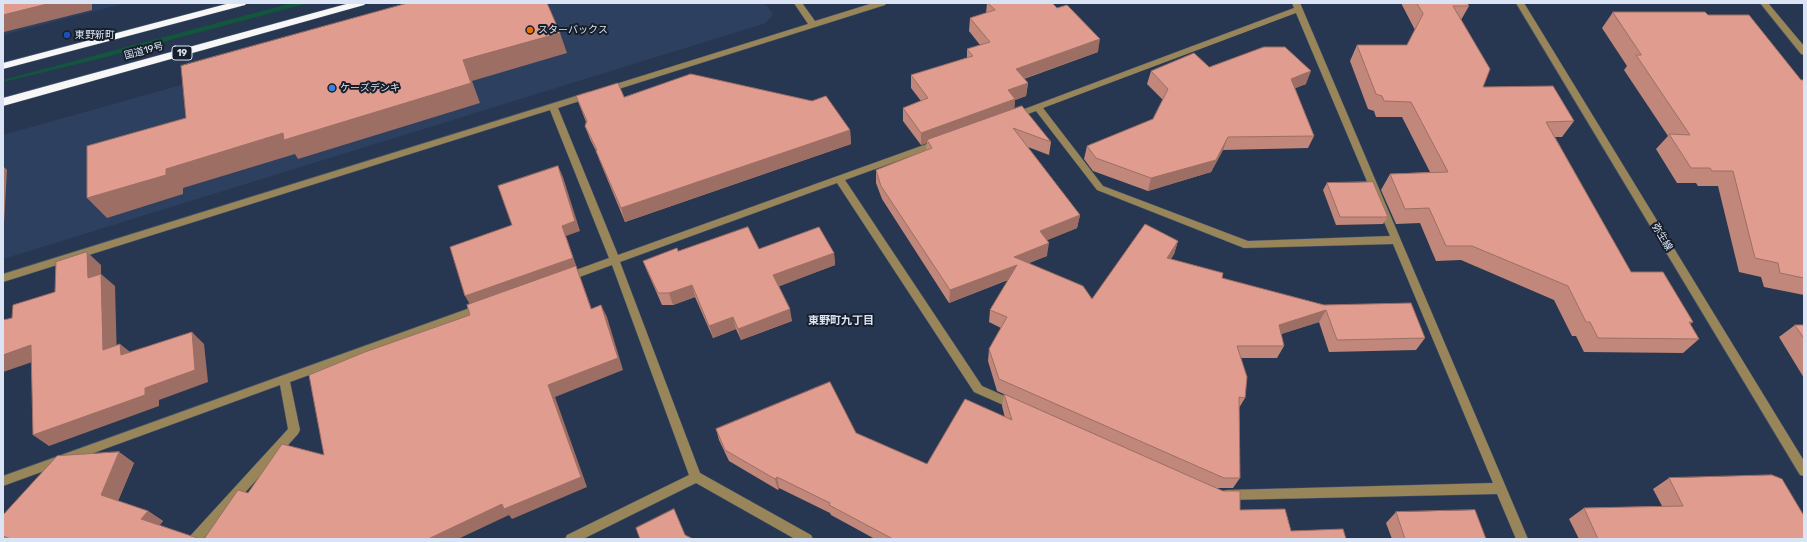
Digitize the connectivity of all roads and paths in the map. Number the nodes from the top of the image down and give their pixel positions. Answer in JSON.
{"nodes":[{"id":1,"x":242,"y":3,"type":"edge"},
{"id":2,"x":361,"y":3,"type":"edge"},
{"id":3,"x":798,"y":3,"type":"edge"},
{"id":4,"x":882,"y":3,"type":"edge"},
{"id":5,"x":1520,"y":3,"type":"edge"},
{"id":6,"x":1764,"y":3,"type":"edge"},
{"id":7,"x":1297,"y":6,"type":"edge"},
{"id":8,"x":813,"y":25,"type":"junction"},
{"id":9,"x":1804,"y":52,"type":"edge"},
{"id":10,"x":3,"y":66,"type":"edge"},
{"id":11,"x":3,"y":102,"type":"edge"},
{"id":12,"x":553,"y":106,"type":"junction"},
{"id":13,"x":1038,"y":108,"type":"junction"},
{"id":14,"x":1001,"y":121,"type":"edge"},
{"id":15,"x":949,"y":140,"type":"edge"},
{"id":16,"x":838,"y":179,"type":"junction"},
{"id":17,"x":1396,"y":240,"type":"junction"},
{"id":18,"x":615,"y":261,"type":"junction"},
{"id":19,"x":3,"y":278,"type":"edge"},
{"id":20,"x":555,"y":282,"type":"edge"},
{"id":21,"x":487,"y":306,"type":"edge"},
{"id":22,"x":284,"y":378,"type":"junction"},
{"id":23,"x":1022,"y":408,"type":"edge"},
{"id":24,"x":1804,"y":471,"type":"edge"},
{"id":25,"x":696,"y":477,"type":"junction"},
{"id":26,"x":3,"y":481,"type":"edge"},
{"id":27,"x":1501,"y":488,"type":"junction"},
{"id":28,"x":1217,"y":495,"type":"edge"},
{"id":29,"x":195,"y":539,"type":"edge"},
{"id":30,"x":571,"y":539,"type":"edge"},
{"id":31,"x":808,"y":539,"type":"edge"},
{"id":32,"x":1522,"y":539,"type":"edge"}],
"edges":[{"from":1,"to":10,"type":"highway"},
{"from":2,"to":11,"type":"highway","name":"国道19号","number":"19"},
{"from":3,"to":8,"type":"street"},
{"from":4,"to":8,"type":"street"},
{"from":5,"to":24,"type":"street","name":"弥生線"},
{"from":6,"to":9,"type":"street"},
{"from":7,"to":13,"type":"street"},
{"from":7,"to":17,"type":"street"},
{"from":8,"to":12,"type":"street"},
{"from":12,"to":18,"type":"street"},
{"from":12,"to":19,"type":"street"},
{"from":13,"to":14,"type":"street"},
{"from":13,"to":17,"type":"street"},
{"from":15,"to":16,"type":"street"},
{"from":16,"to":18,"type":"street"},
{"from":16,"to":23,"type":"street"},
{"from":17,"to":27,"type":"street"},
{"from":18,"to":20,"type":"street"},
{"from":18,"to":25,"type":"street"},
{"from":21,"to":22,"type":"street"},
{"from":22,"to":26,"type":"street"},
{"from":22,"to":29,"type":"street"},
{"from":25,"to":30,"type":"street"},
{"from":25,"to":31,"type":"street"},
{"from":27,"to":28,"type":"street"},
{"from":27,"to":32,"type":"street"}]}
